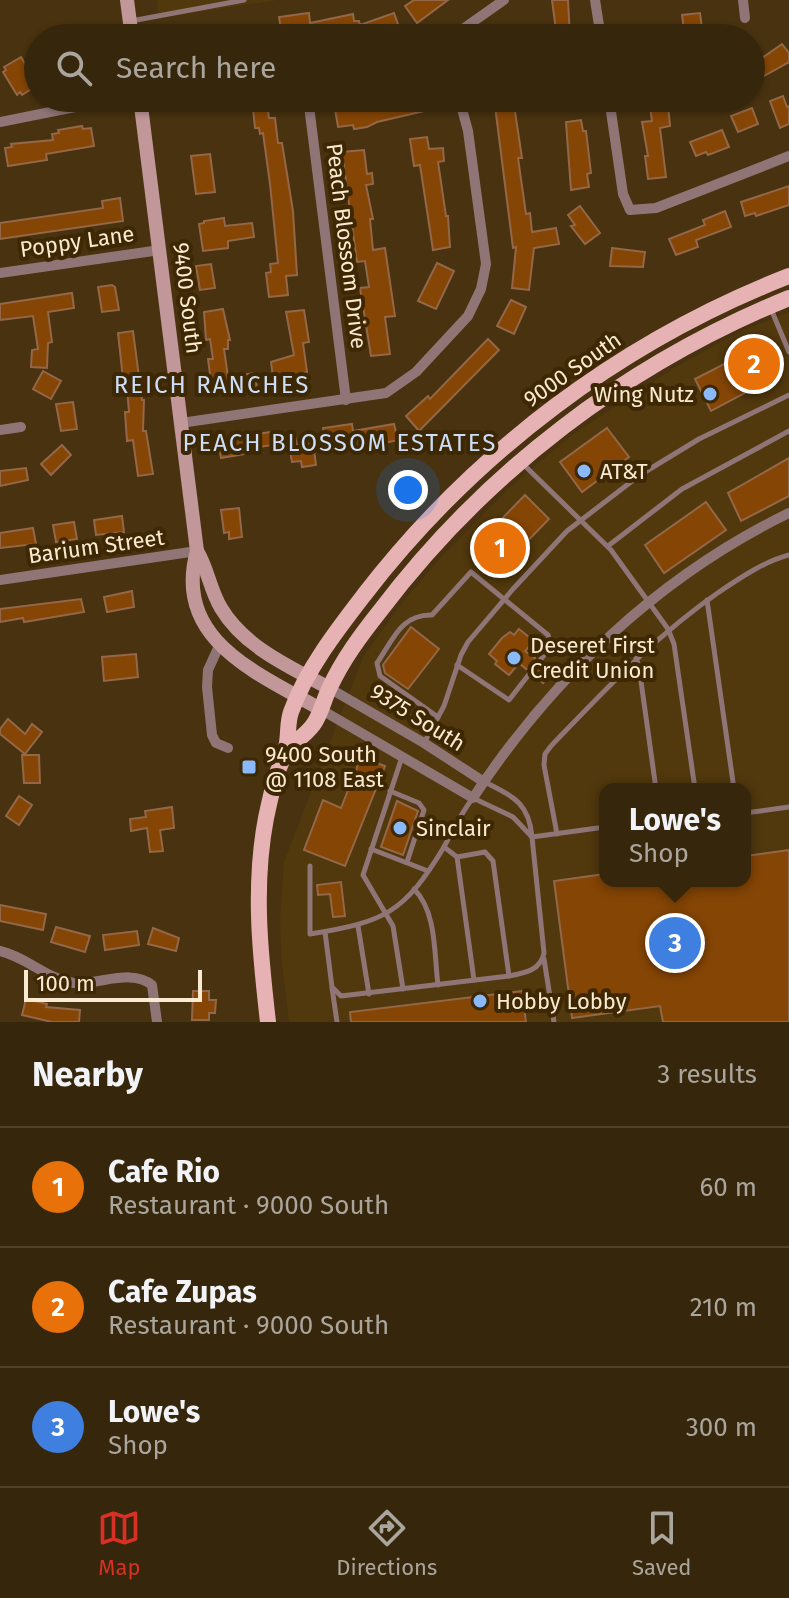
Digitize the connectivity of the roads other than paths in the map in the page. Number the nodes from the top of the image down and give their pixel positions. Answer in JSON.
{"nodes":[{"id":1,"x":127,"y":0,"type":"edge"},
{"id":2,"x":244,"y":0,"type":"edge"},
{"id":3,"x":504,"y":0,"type":"edge"},
{"id":4,"x":595,"y":0,"type":"edge"},
{"id":5,"x":743,"y":0,"type":"edge"},
{"id":6,"x":745,"y":18,"type":"dead end"},
{"id":7,"x":130,"y":21,"type":"junction"},
{"id":8,"x":130,"y":24,"type":"edge"},
{"id":9,"x":470,"y":24,"type":"edge"},
{"id":10,"x":599,"y":24,"type":"edge"},
{"id":11,"x":50,"y":112,"type":"edge"},
{"id":12,"x":142,"y":112,"type":"edge"},
{"id":13,"x":310,"y":112,"type":"edge"},
{"id":14,"x":463,"y":112,"type":"edge"},
{"id":15,"x":611,"y":112,"type":"edge"},
{"id":16,"x":0,"y":122,"type":"edge"},
{"id":17,"x":789,"y":156,"type":"edge"},
{"id":18,"x":160,"y":250,"type":"junction"},
{"id":19,"x":0,"y":273,"type":"edge"},
{"id":20,"x":789,"y":276,"type":"edge"},
{"id":21,"x":789,"y":298,"type":"edge"},
{"id":22,"x":769,"y":306,"type":"junction"},
{"id":23,"x":789,"y":352,"type":"edge"},
{"id":24,"x":789,"y":395,"type":"edge"},
{"id":25,"x":346,"y":400,"type":"junction"},
{"id":26,"x":181,"y":423,"type":"junction"},
{"id":27,"x":21,"y":427,"type":"dead end"},
{"id":28,"x":0,"y":430,"type":"edge"},
{"id":29,"x":789,"y":431,"type":"edge"},
{"id":30,"x":521,"y":461,"type":"junction"},
{"id":31,"x":789,"y":513,"type":"edge"},
{"id":32,"x":580,"y":521,"type":"junction"},
{"id":33,"x":607,"y":546,"type":"junction"},
{"id":34,"x":197,"y":551,"type":"junction"},
{"id":35,"x":789,"y":555,"type":"edge"},
{"id":36,"x":0,"y":580,"type":"edge"},
{"id":37,"x":504,"y":599,"type":"junction"},
{"id":38,"x":707,"y":600,"type":"junction"},
{"id":39,"x":649,"y":602,"type":"junction"},
{"id":40,"x":668,"y":629,"type":"junction"},
{"id":41,"x":219,"y":646,"type":"junction"},
{"id":42,"x":636,"y":658,"type":"junction"},
{"id":43,"x":539,"y":662,"type":"dead end"},
{"id":44,"x":457,"y":665,"type":"junction"},
{"id":45,"x":530,"y":673,"type":"dead end"},
{"id":46,"x":309,"y":677,"type":"junction"},
{"id":47,"x":329,"y":688,"type":"junction"},
{"id":48,"x":298,"y":696,"type":"junction"},
{"id":49,"x":320,"y":709,"type":"junction"},
{"id":50,"x":438,"y":717,"type":"junction"},
{"id":51,"x":424,"y":743,"type":"junction"},
{"id":52,"x":228,"y":748,"type":"dead end"},
{"id":53,"x":286,"y":750,"type":"junction"},
{"id":54,"x":403,"y":756,"type":"junction"},
{"id":55,"x":484,"y":782,"type":"junction"},
{"id":56,"x":655,"y":783,"type":"edge"},
{"id":57,"x":694,"y":783,"type":"edge"},
{"id":58,"x":733,"y":783,"type":"edge"},
{"id":59,"x":390,"y":791,"type":"junction"},
{"id":60,"x":473,"y":798,"type":"junction"},
{"id":61,"x":789,"y":807,"type":"edge"},
{"id":62,"x":751,"y":812,"type":"edge"},
{"id":63,"x":599,"y":828,"type":"edge"},
{"id":64,"x":557,"y":834,"type":"junction"},
{"id":65,"x":532,"y":837,"type":"junction"},
{"id":66,"x":444,"y":847,"type":"junction"},
{"id":67,"x":371,"y":849,"type":"junction"},
{"id":68,"x":457,"y":857,"type":"junction"},
{"id":69,"x":407,"y":862,"type":"junction"},
{"id":70,"x":310,"y":866,"type":"dead end"},
{"id":71,"x":428,"y":871,"type":"junction"},
{"id":72,"x":414,"y":889,"type":"junction"},
{"id":73,"x":387,"y":914,"type":"junction"},
{"id":74,"x":358,"y":926,"type":"junction"},
{"id":75,"x":325,"y":932,"type":"junction"},
{"id":76,"x":0,"y":951,"type":"edge"},
{"id":77,"x":544,"y":958,"type":"junction"},
{"id":78,"x":509,"y":976,"type":"junction"},
{"id":79,"x":474,"y":980,"type":"junction"},
{"id":80,"x":438,"y":985,"type":"junction"},
{"id":81,"x":332,"y":987,"type":"junction"},
{"id":82,"x":403,"y":989,"type":"junction"},
{"id":83,"x":369,"y":994,"type":"junction"},
{"id":84,"x":157,"y":1022,"type":"edge"},
{"id":85,"x":268,"y":1022,"type":"edge"},
{"id":86,"x":337,"y":1022,"type":"edge"},
{"id":87,"x":554,"y":1022,"type":"edge"}],
"edges":[{"from":1,"to":7,"type":"main road"},
{"from":2,"to":7,"type":"lane"},
{"from":3,"to":9,"type":"street"},
{"from":4,"to":10,"type":"street"},
{"from":5,"to":6,"type":"street"},
{"from":7,"to":8,"type":"main road"},
{"from":11,"to":16,"type":"street"},
{"from":12,"to":18,"type":"main road","name":"9400 South"},
{"from":13,"to":25,"type":"street","name":"Peach Blossom Drive"},
{"from":14,"to":25,"type":"street"},
{"from":15,"to":17,"type":"street"},
{"from":18,"to":19,"type":"street","name":"Poppy Lane"},
{"from":18,"to":26,"type":"main road","name":"9400 South"},
{"from":20,"to":46,"type":"main road","name":"9000 South"},
{"from":21,"to":22,"type":"main road","name":"9000 South"},
{"from":22,"to":23,"type":"lane"},
{"from":22,"to":30,"type":"main road","name":"9000 South"},
{"from":24,"to":32,"type":"lane"},
{"from":25,"to":26,"type":"street"},
{"from":26,"to":34,"type":"main road","name":"9400 South"},
{"from":27,"to":28,"type":"street"},
{"from":29,"to":33,"type":"lane"},
{"from":30,"to":32,"type":"lane"},
{"from":30,"to":47,"type":"main road","name":"9000 South"},
{"from":31,"to":39,"type":"street"},
{"from":32,"to":33,"type":"lane"},
{"from":32,"to":37,"type":"lane"},
{"from":33,"to":39,"type":"lane"},
{"from":34,"to":36,"type":"street","name":"Barium Street"},
{"from":34,"to":41,"type":"main road","name":"9400 South"},
{"from":34,"to":46,"type":"main road","name":"9400 South"},
{"from":35,"to":38,"type":"lane"},
{"from":37,"to":43,"type":"lane"},
{"from":37,"to":44,"type":"lane"},
{"from":37,"to":50,"type":"lane"},
{"from":38,"to":40,"type":"lane"},
{"from":38,"to":58,"type":"lane"},
{"from":39,"to":40,"type":"lane"},
{"from":39,"to":55,"type":"street"},
{"from":40,"to":42,"type":"lane"},
{"from":40,"to":57,"type":"lane"},
{"from":41,"to":48,"type":"main road","name":"9400 South"},
{"from":41,"to":52,"type":"street"},
{"from":42,"to":56,"type":"lane"},
{"from":42,"to":64,"type":"lane"},
{"from":44,"to":45,"type":"lane"},
{"from":44,"to":50,"type":"lane"},
{"from":46,"to":47,"type":"main road","name":"9400 South"},
{"from":46,"to":48,"type":"main road","name":"9000 South"},
{"from":47,"to":49,"type":"main road","name":"9000 South"},
{"from":47,"to":51,"type":"street","name":"9375 South"},
{"from":48,"to":49,"type":"main road","name":"9400 South"},
{"from":48,"to":53,"type":"main road"},
{"from":49,"to":53,"type":"main road"},
{"from":49,"to":54,"type":"street","name":"9375 South"},
{"from":50,"to":51,"type":"lane"},
{"from":51,"to":55,"type":"street","name":"9375 South"},
{"from":53,"to":85,"type":"main road"},
{"from":54,"to":59,"type":"lane"},
{"from":54,"to":60,"type":"street","name":"9375 South"},
{"from":55,"to":60,"type":"street"},
{"from":55,"to":65,"type":"lane"},
{"from":59,"to":67,"type":"lane"},
{"from":59,"to":69,"type":"lane"},
{"from":60,"to":65,"type":"lane"},
{"from":60,"to":66,"type":"lane"},
{"from":61,"to":62,"type":"lane"},
{"from":63,"to":64,"type":"lane"},
{"from":64,"to":65,"type":"lane"},
{"from":65,"to":77,"type":"lane"},
{"from":66,"to":68,"type":"lane"},
{"from":66,"to":71,"type":"lane"},
{"from":67,"to":69,"type":"lane"},
{"from":67,"to":73,"type":"lane"},
{"from":68,"to":78,"type":"lane"},
{"from":68,"to":79,"type":"lane"},
{"from":69,"to":71,"type":"lane"},
{"from":70,"to":75,"type":"lane"},
{"from":71,"to":72,"type":"lane"},
{"from":72,"to":73,"type":"lane"},
{"from":72,"to":80,"type":"lane"},
{"from":73,"to":74,"type":"lane"},
{"from":73,"to":82,"type":"lane"},
{"from":74,"to":75,"type":"lane"},
{"from":74,"to":83,"type":"lane"},
{"from":75,"to":81,"type":"lane"},
{"from":76,"to":84,"type":"street"},
{"from":77,"to":78,"type":"lane"},
{"from":77,"to":87,"type":"lane"},
{"from":78,"to":79,"type":"lane"},
{"from":79,"to":80,"type":"lane"},
{"from":80,"to":82,"type":"lane"},
{"from":81,"to":83,"type":"lane"},
{"from":81,"to":86,"type":"lane"},
{"from":82,"to":83,"type":"lane"}]}
